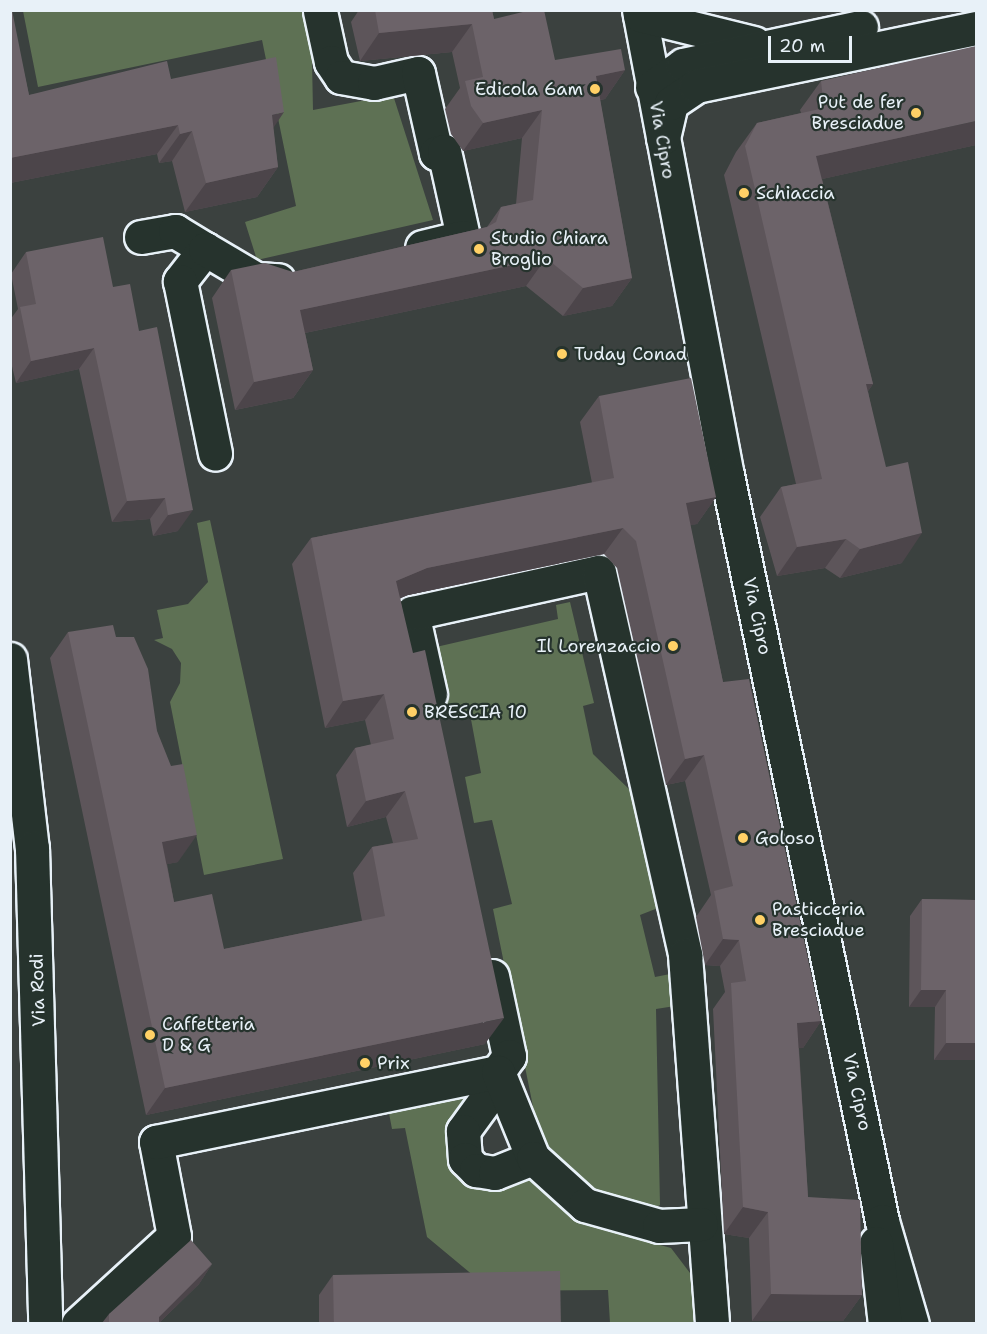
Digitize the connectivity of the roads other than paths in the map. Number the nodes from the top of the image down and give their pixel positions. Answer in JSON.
{"nodes":[{"id":1,"x":951,"y":10,"type":"edge"},
{"id":2,"x":320,"y":11,"type":"edge"},
{"id":3,"x":640,"y":13,"type":"edge"},
{"id":4,"x":976,"y":28,"type":"edge"},
{"id":5,"x":761,"y":44,"type":"junction"},
{"id":6,"x":652,"y":87,"type":"junction"},
{"id":7,"x":663,"y":143,"type":"junction"},
{"id":8,"x":141,"y":237,"type":"dead end"},
{"id":9,"x":205,"y":249,"type":"junction"},
{"id":10,"x":394,"y":253,"type":"edge"},
{"id":11,"x":315,"y":272,"type":"edge"},
{"id":12,"x":215,"y":453,"type":"dead end"},
{"id":13,"x":10,"y":659,"type":"edge"},
{"id":14,"x":16,"y":719,"type":"edge"},
{"id":15,"x":438,"y":730,"type":"edge"},
{"id":16,"x":484,"y":940,"type":"edge"},
{"id":17,"x":498,"y":1072,"type":"junction"},
{"id":18,"x":484,"y":1102,"type":"dead end"},
{"id":19,"x":533,"y":1158,"type":"junction"},
{"id":20,"x":882,"y":1221,"type":"junction"},
{"id":21,"x":701,"y":1224,"type":"junction"},
{"id":22,"x":45,"y":1323,"type":"edge"},
{"id":23,"x":78,"y":1323,"type":"edge"},
{"id":24,"x":712,"y":1323,"type":"edge"},
{"id":25,"x":885,"y":1323,"type":"edge"},
{"id":26,"x":912,"y":1323,"type":"edge"}],
"edges":[{"from":1,"to":5,"type":"street"},
{"from":2,"to":10,"type":"street"},
{"from":3,"to":5,"type":"street"},
{"from":3,"to":6,"type":"street","name":"Via Cipro"},
{"from":4,"to":7,"type":"street"},
{"from":5,"to":6,"type":"street"},
{"from":6,"to":7,"type":"street","name":"Via Cipro"},
{"from":7,"to":20,"type":"street","name":"Via Cipro"},
{"from":8,"to":9,"type":"street"},
{"from":9,"to":11,"type":"street"},
{"from":9,"to":12,"type":"street"},
{"from":13,"to":14,"type":"street","name":"Via Rodi"},
{"from":14,"to":22,"type":"street","name":"Via Rodi"},
{"from":15,"to":21,"type":"street"},
{"from":16,"to":17,"type":"street"},
{"from":17,"to":19,"type":"street"},
{"from":17,"to":23,"type":"street"},
{"from":18,"to":19,"type":"street"},
{"from":19,"to":21,"type":"street"},
{"from":20,"to":25,"type":"street","name":"Via Cipro"},
{"from":20,"to":26,"type":"street","name":"Via Cipro"},
{"from":21,"to":24,"type":"street"}]}
